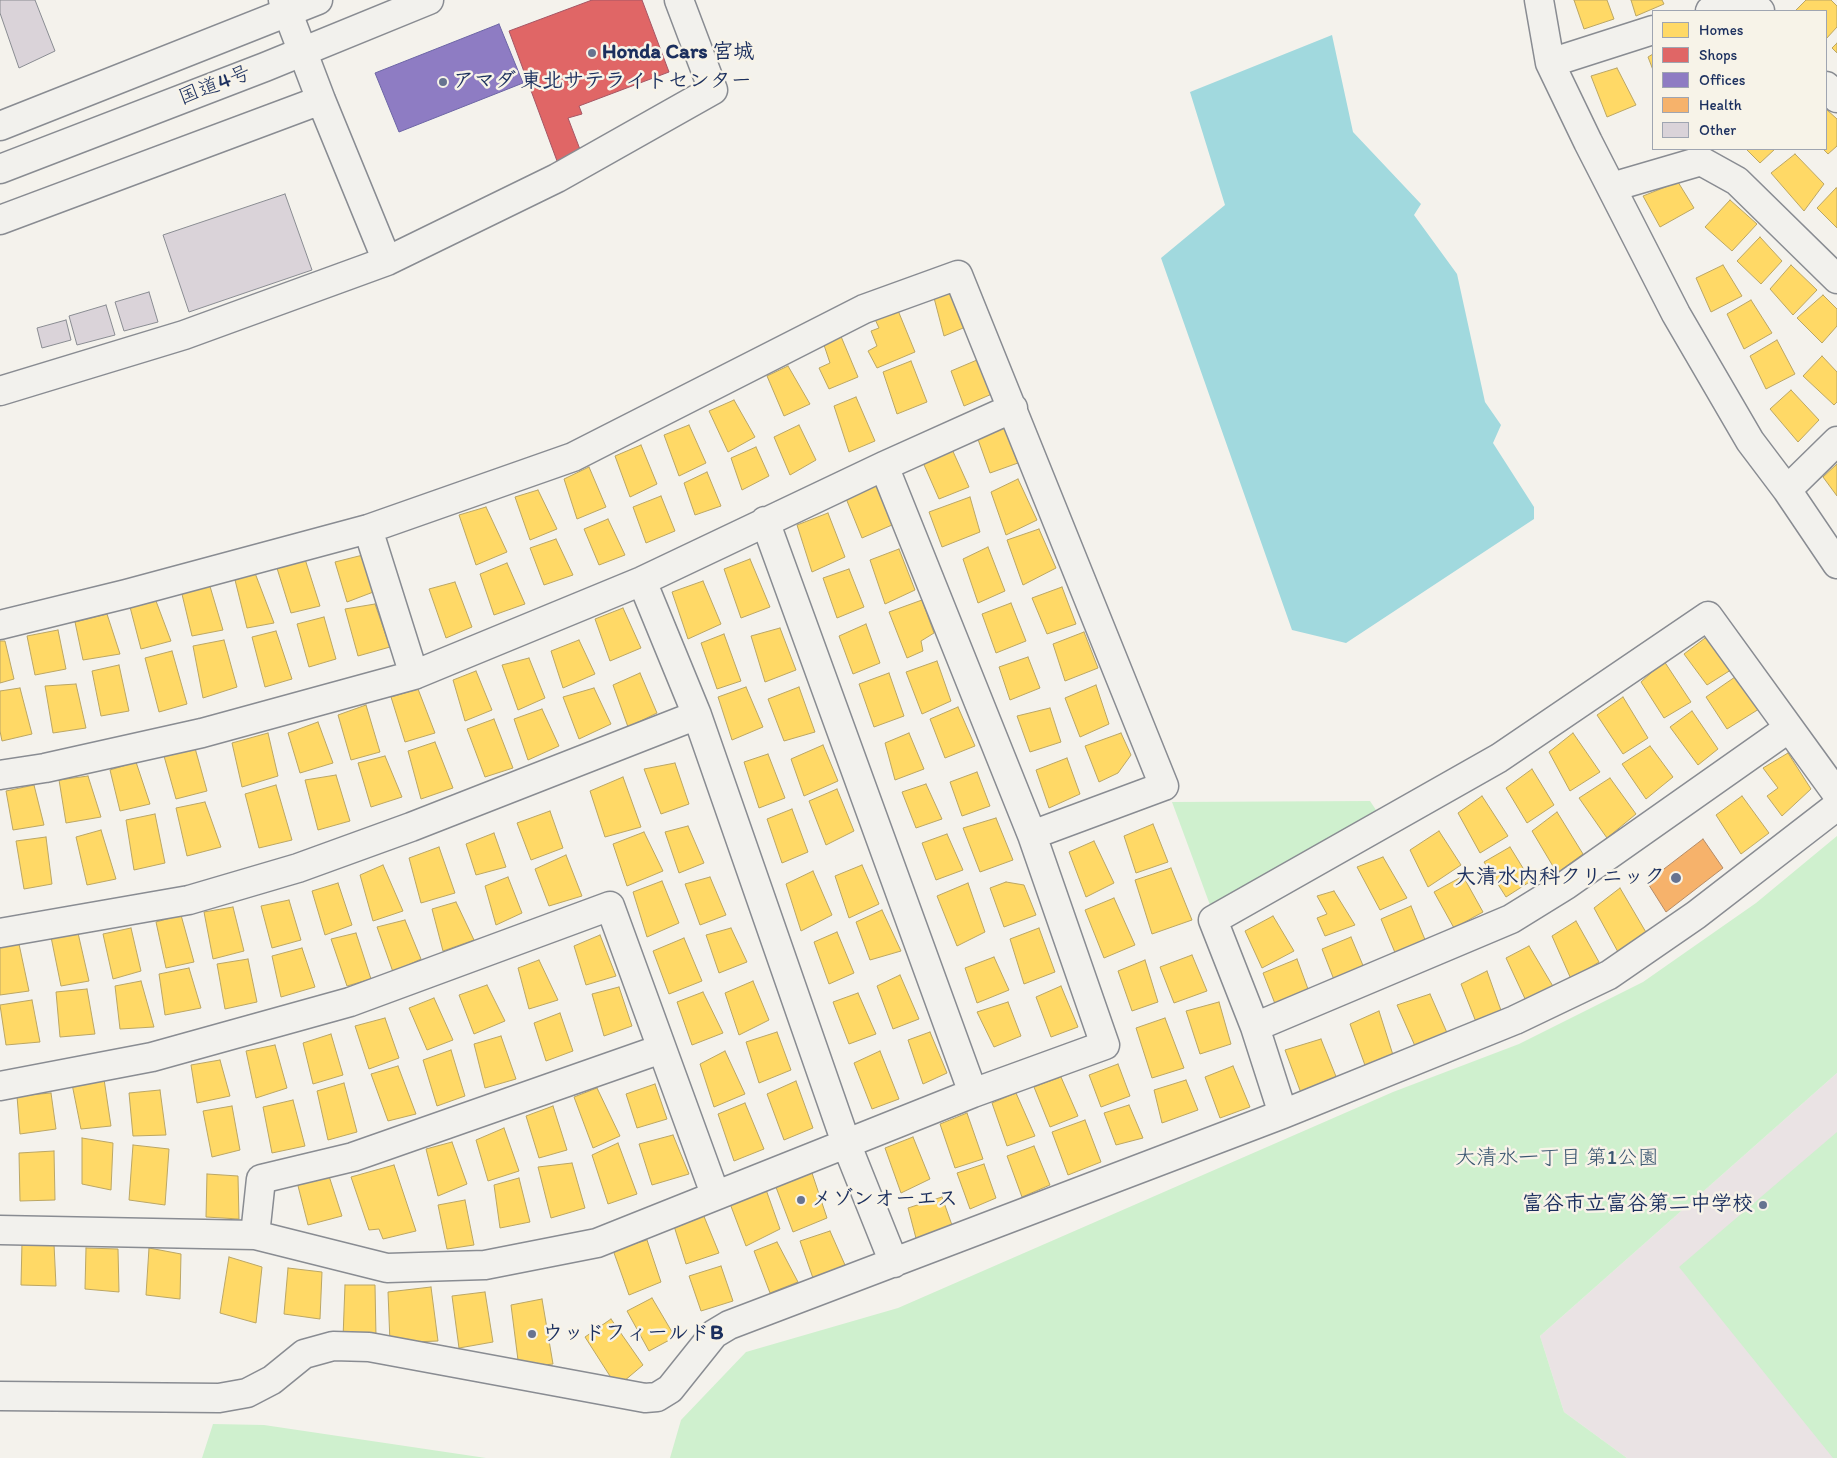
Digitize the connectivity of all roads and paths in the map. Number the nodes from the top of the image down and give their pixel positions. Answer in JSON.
{"nodes":[{"id":1,"x":318,"y":0,"type":"edge"},
{"id":2,"x":429,"y":0,"type":"edge"},
{"id":3,"x":678,"y":0,"type":"edge"},
{"id":4,"x":1539,"y":0,"type":"edge"},
{"id":5,"x":285,"y":6,"type":"edge"},
{"id":6,"x":1714,"y":10,"type":"edge"},
{"id":7,"x":1759,"y":10,"type":"edge"},
{"id":8,"x":1652,"y":30,"type":"edge"},
{"id":9,"x":303,"y":51,"type":"junction"},
{"id":10,"x":1550,"y":64,"type":"junction"},
{"id":11,"x":1827,"y":87,"type":"edge"},
{"id":12,"x":1837,"y":98,"type":"edge"},
{"id":13,"x":321,"y":100,"type":"junction"},
{"id":14,"x":0,"y":126,"type":"edge"},
{"id":15,"x":0,"y":169,"type":"edge"},
{"id":16,"x":1612,"y":188,"type":"junction"},
{"id":17,"x":0,"y":220,"type":"edge"},
{"id":18,"x":387,"y":262,"type":"junction"},
{"id":19,"x":1837,"y":279,"type":"edge"},
{"id":20,"x":0,"y":391,"type":"edge"},
{"id":21,"x":1013,"y":408,"type":"junction"},
{"id":22,"x":1837,"y":441,"type":"edge"},
{"id":23,"x":884,"y":466,"type":"junction"},
{"id":24,"x":1787,"y":490,"type":"junction"},
{"id":25,"x":765,"y":521,"type":"junction"},
{"id":26,"x":368,"y":529,"type":"junction"},
{"id":27,"x":1837,"y":564,"type":"edge"},
{"id":28,"x":642,"y":581,"type":"junction"},
{"id":29,"x":0,"y":625,"type":"edge"},
{"id":30,"x":414,"y":675,"type":"junction"},
{"id":31,"x":697,"y":715,"type":"junction"},
{"id":32,"x":1789,"y":728,"type":"junction"},
{"id":33,"x":0,"y":775,"type":"edge"},
{"id":34,"x":1837,"y":794,"type":"edge"},
{"id":35,"x":1837,"y":806,"type":"edge"},
{"id":36,"x":1032,"y":835,"type":"junction"},
{"id":37,"x":0,"y":933,"type":"edge"},
{"id":38,"x":1255,"y":1027,"type":"junction"},
{"id":39,"x":661,"y":1049,"type":"junction"},
{"id":40,"x":0,"y":1086,"type":"edge"},
{"id":41,"x":973,"y":1093,"type":"junction"},
{"id":42,"x":1283,"y":1114,"type":"junction"},
{"id":43,"x":846,"y":1143,"type":"junction"},
{"id":44,"x":715,"y":1194,"type":"junction"},
{"id":45,"x":0,"y":1230,"type":"edge"},
{"id":46,"x":255,"y":1235,"type":"junction"},
{"id":47,"x":894,"y":1263,"type":"junction"},
{"id":48,"x":0,"y":1396,"type":"edge"}],
"edges":[{"from":1,"to":5,"type":"main road","name":"国道4号"},
{"from":2,"to":9,"type":"main road","name":"国道4号"},
{"from":3,"to":18,"type":"main road"},
{"from":4,"to":10,"type":"main road"},
{"from":5,"to":9,"type":"main road"},
{"from":5,"to":14,"type":"main road","name":"国道4号"},
{"from":6,"to":7,"type":"main road"},
{"from":8,"to":10,"type":"main road"},
{"from":9,"to":13,"type":"main road"},
{"from":9,"to":15,"type":"main road","name":"国道4号"},
{"from":10,"to":16,"type":"main road"},
{"from":11,"to":12,"type":"main road"},
{"from":13,"to":17,"type":"main road"},
{"from":13,"to":18,"type":"main road"},
{"from":16,"to":19,"type":"main road"},
{"from":16,"to":24,"type":"main road"},
{"from":18,"to":20,"type":"main road"},
{"from":21,"to":23,"type":"main road"},
{"from":21,"to":26,"type":"main road"},
{"from":21,"to":36,"type":"main road"},
{"from":22,"to":24,"type":"main road"},
{"from":23,"to":25,"type":"main road"},
{"from":23,"to":36,"type":"main road"},
{"from":24,"to":27,"type":"main road"},
{"from":25,"to":28,"type":"main road"},
{"from":25,"to":41,"type":"main road"},
{"from":26,"to":29,"type":"main road"},
{"from":26,"to":30,"type":"main road"},
{"from":28,"to":30,"type":"main road"},
{"from":28,"to":31,"type":"main road"},
{"from":30,"to":33,"type":"main road"},
{"from":31,"to":37,"type":"main road"},
{"from":31,"to":43,"type":"main road"},
{"from":32,"to":34,"type":"main road"},
{"from":32,"to":38,"type":"main road"},
{"from":32,"to":38,"type":"main road"},
{"from":35,"to":42,"type":"main road"},
{"from":36,"to":41,"type":"main road"},
{"from":38,"to":42,"type":"main road"},
{"from":39,"to":40,"type":"main road"},
{"from":39,"to":44,"type":"main road"},
{"from":39,"to":46,"type":"main road"},
{"from":41,"to":43,"type":"main road"},
{"from":42,"to":47,"type":"main road"},
{"from":43,"to":44,"type":"main road"},
{"from":43,"to":47,"type":"main road"},
{"from":44,"to":46,"type":"main road"},
{"from":45,"to":46,"type":"main road"},
{"from":47,"to":48,"type":"main road"}]}
